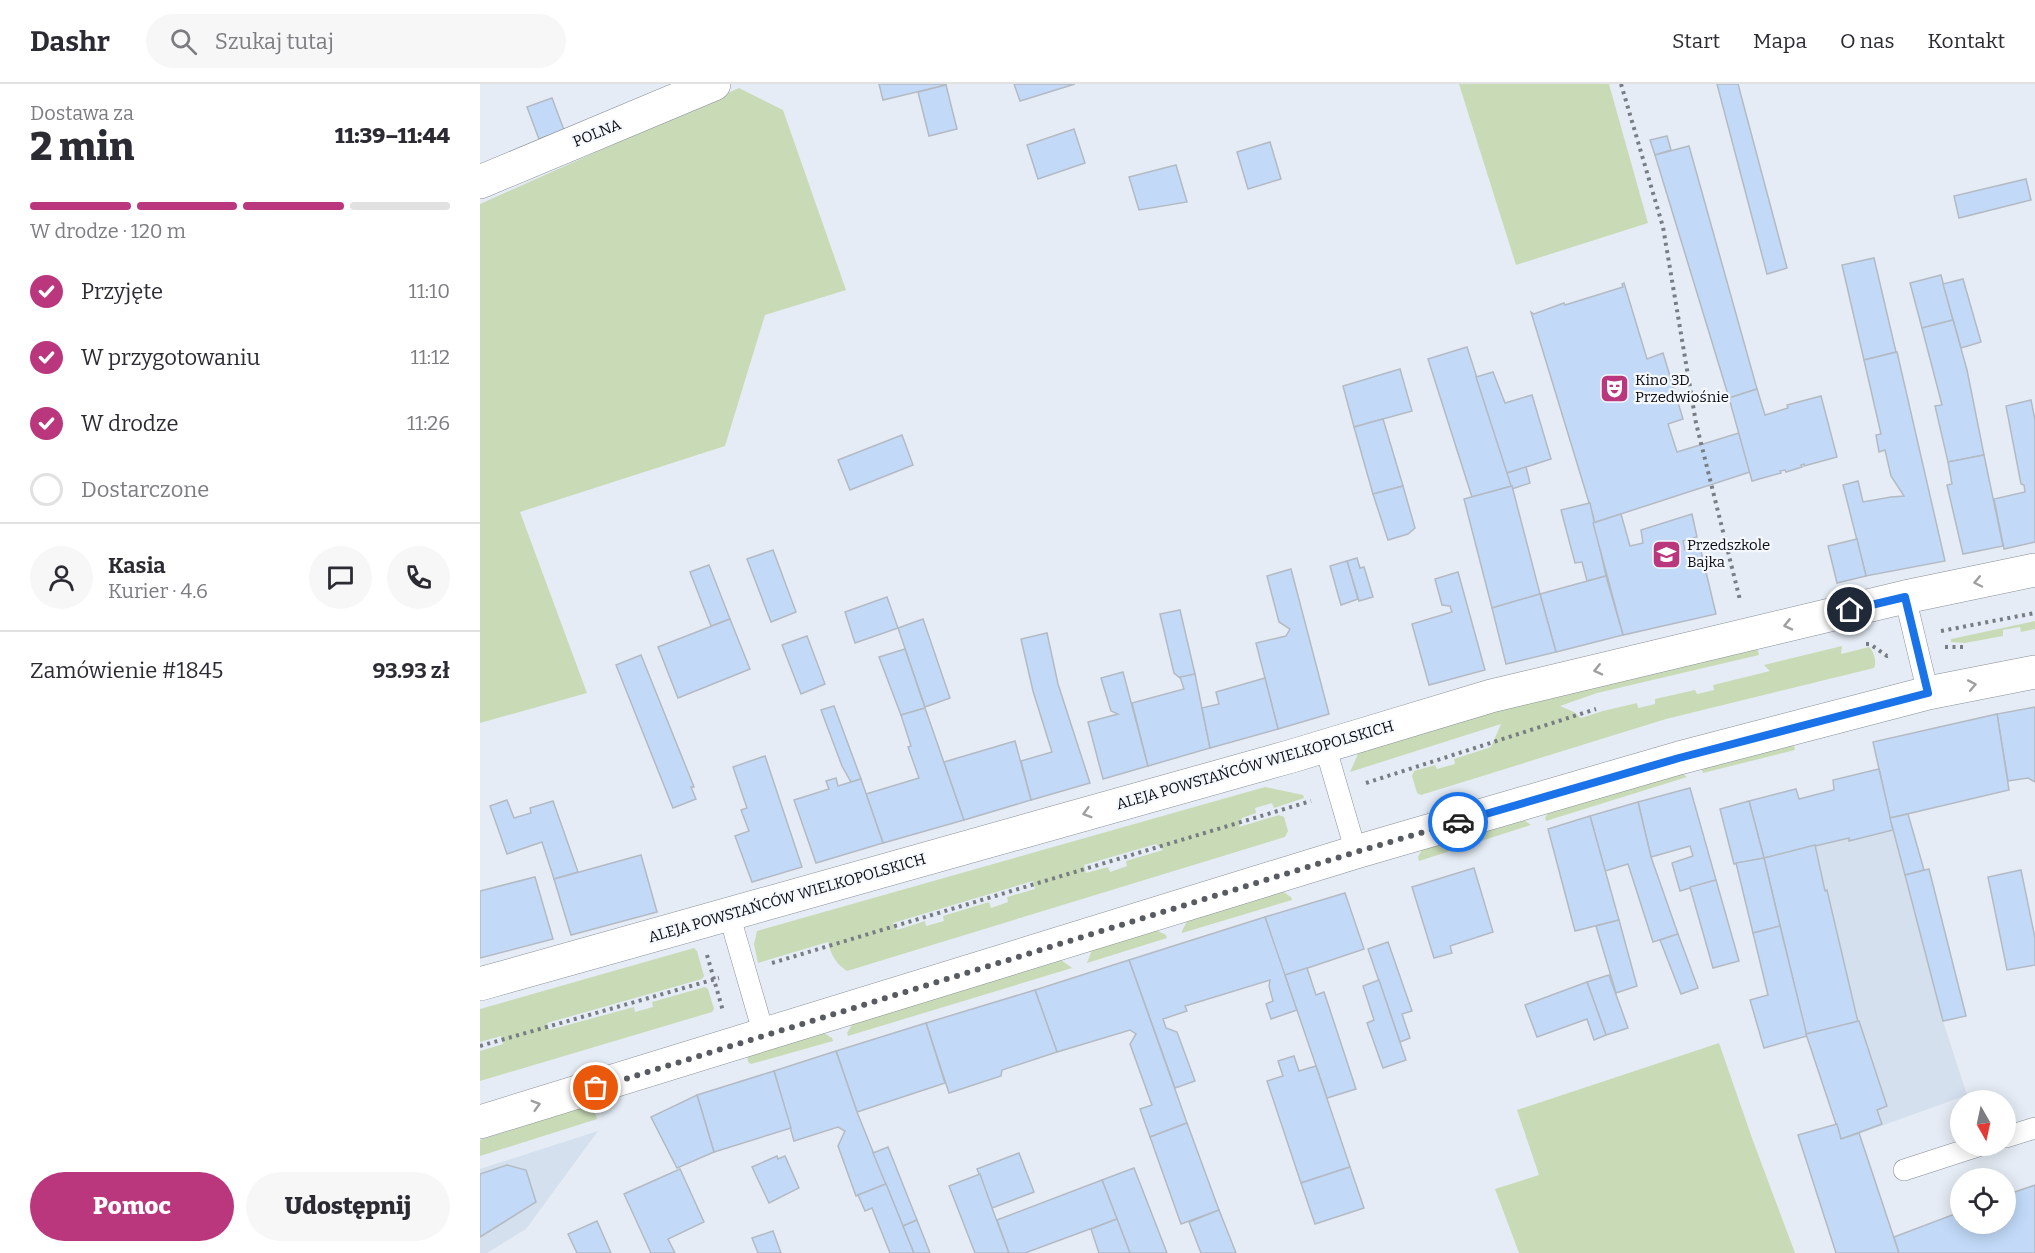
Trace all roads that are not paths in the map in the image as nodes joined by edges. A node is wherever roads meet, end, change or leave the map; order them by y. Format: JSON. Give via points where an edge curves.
{"nodes":[{"id":1,"x":714,"y":84,"type":"edge"},
{"id":2,"x":480,"y":182,"type":"edge"},
{"id":3,"x":2035,"y":570,"type":"edge"},
{"id":4,"x":1905,"y":597,"type":"junction"},
{"id":5,"x":2035,"y":672,"type":"edge"},
{"id":6,"x":1928,"y":693,"type":"junction"},
{"id":7,"x":1325,"y":746,"type":"junction"},
{"id":8,"x":1356,"y":852,"type":"junction"},
{"id":9,"x":729,"y":914,"type":"junction"},
{"id":10,"x":480,"y":984,"type":"edge"},
{"id":11,"x":764,"y":1035,"type":"junction"},
{"id":12,"x":480,"y":1122,"type":"edge"},
{"id":13,"x":2035,"y":1128,"type":"edge"},
{"id":14,"x":2016,"y":1134,"type":"edge"},
{"id":15,"x":1950,"y":1155,"type":"edge"},
{"id":16,"x":1904,"y":1170,"type":"dead end"}],
"edges":[{"from":1,"to":2,"type":"street","name":"POLNA"},
{"from":3,"to":4,"type":"street","name":"ALEJA POWSTAŃCÓW WIELKOPOLSKICH","one_way":true},
{"from":4,"to":6,"type":"lane"},
{"from":4,"to":7,"type":"street","name":"ALEJA POWSTAŃCÓW WIELKOPOLSKICH","one_way":true,"via":[[1491,696]]},
{"from":6,"to":5,"type":"street","one_way":true},
{"from":6,"to":8,"type":"street","via":[[1679,758]]},
{"from":7,"to":8,"type":"lane"},
{"from":7,"to":9,"type":"street","name":"ALEJA POWSTAŃCÓW WIELKOPOLSKICH","one_way":true},
{"from":8,"to":11,"type":"street"},
{"from":9,"to":10,"type":"street","name":"ALEJA POWSTAŃCÓW WIELKOPOLSKICH"},
{"from":9,"to":11,"type":"lane"},
{"from":12,"to":11,"type":"street","one_way":true},
{"from":13,"to":14,"type":"lane"},
{"from":15,"to":16,"type":"lane"}]}
